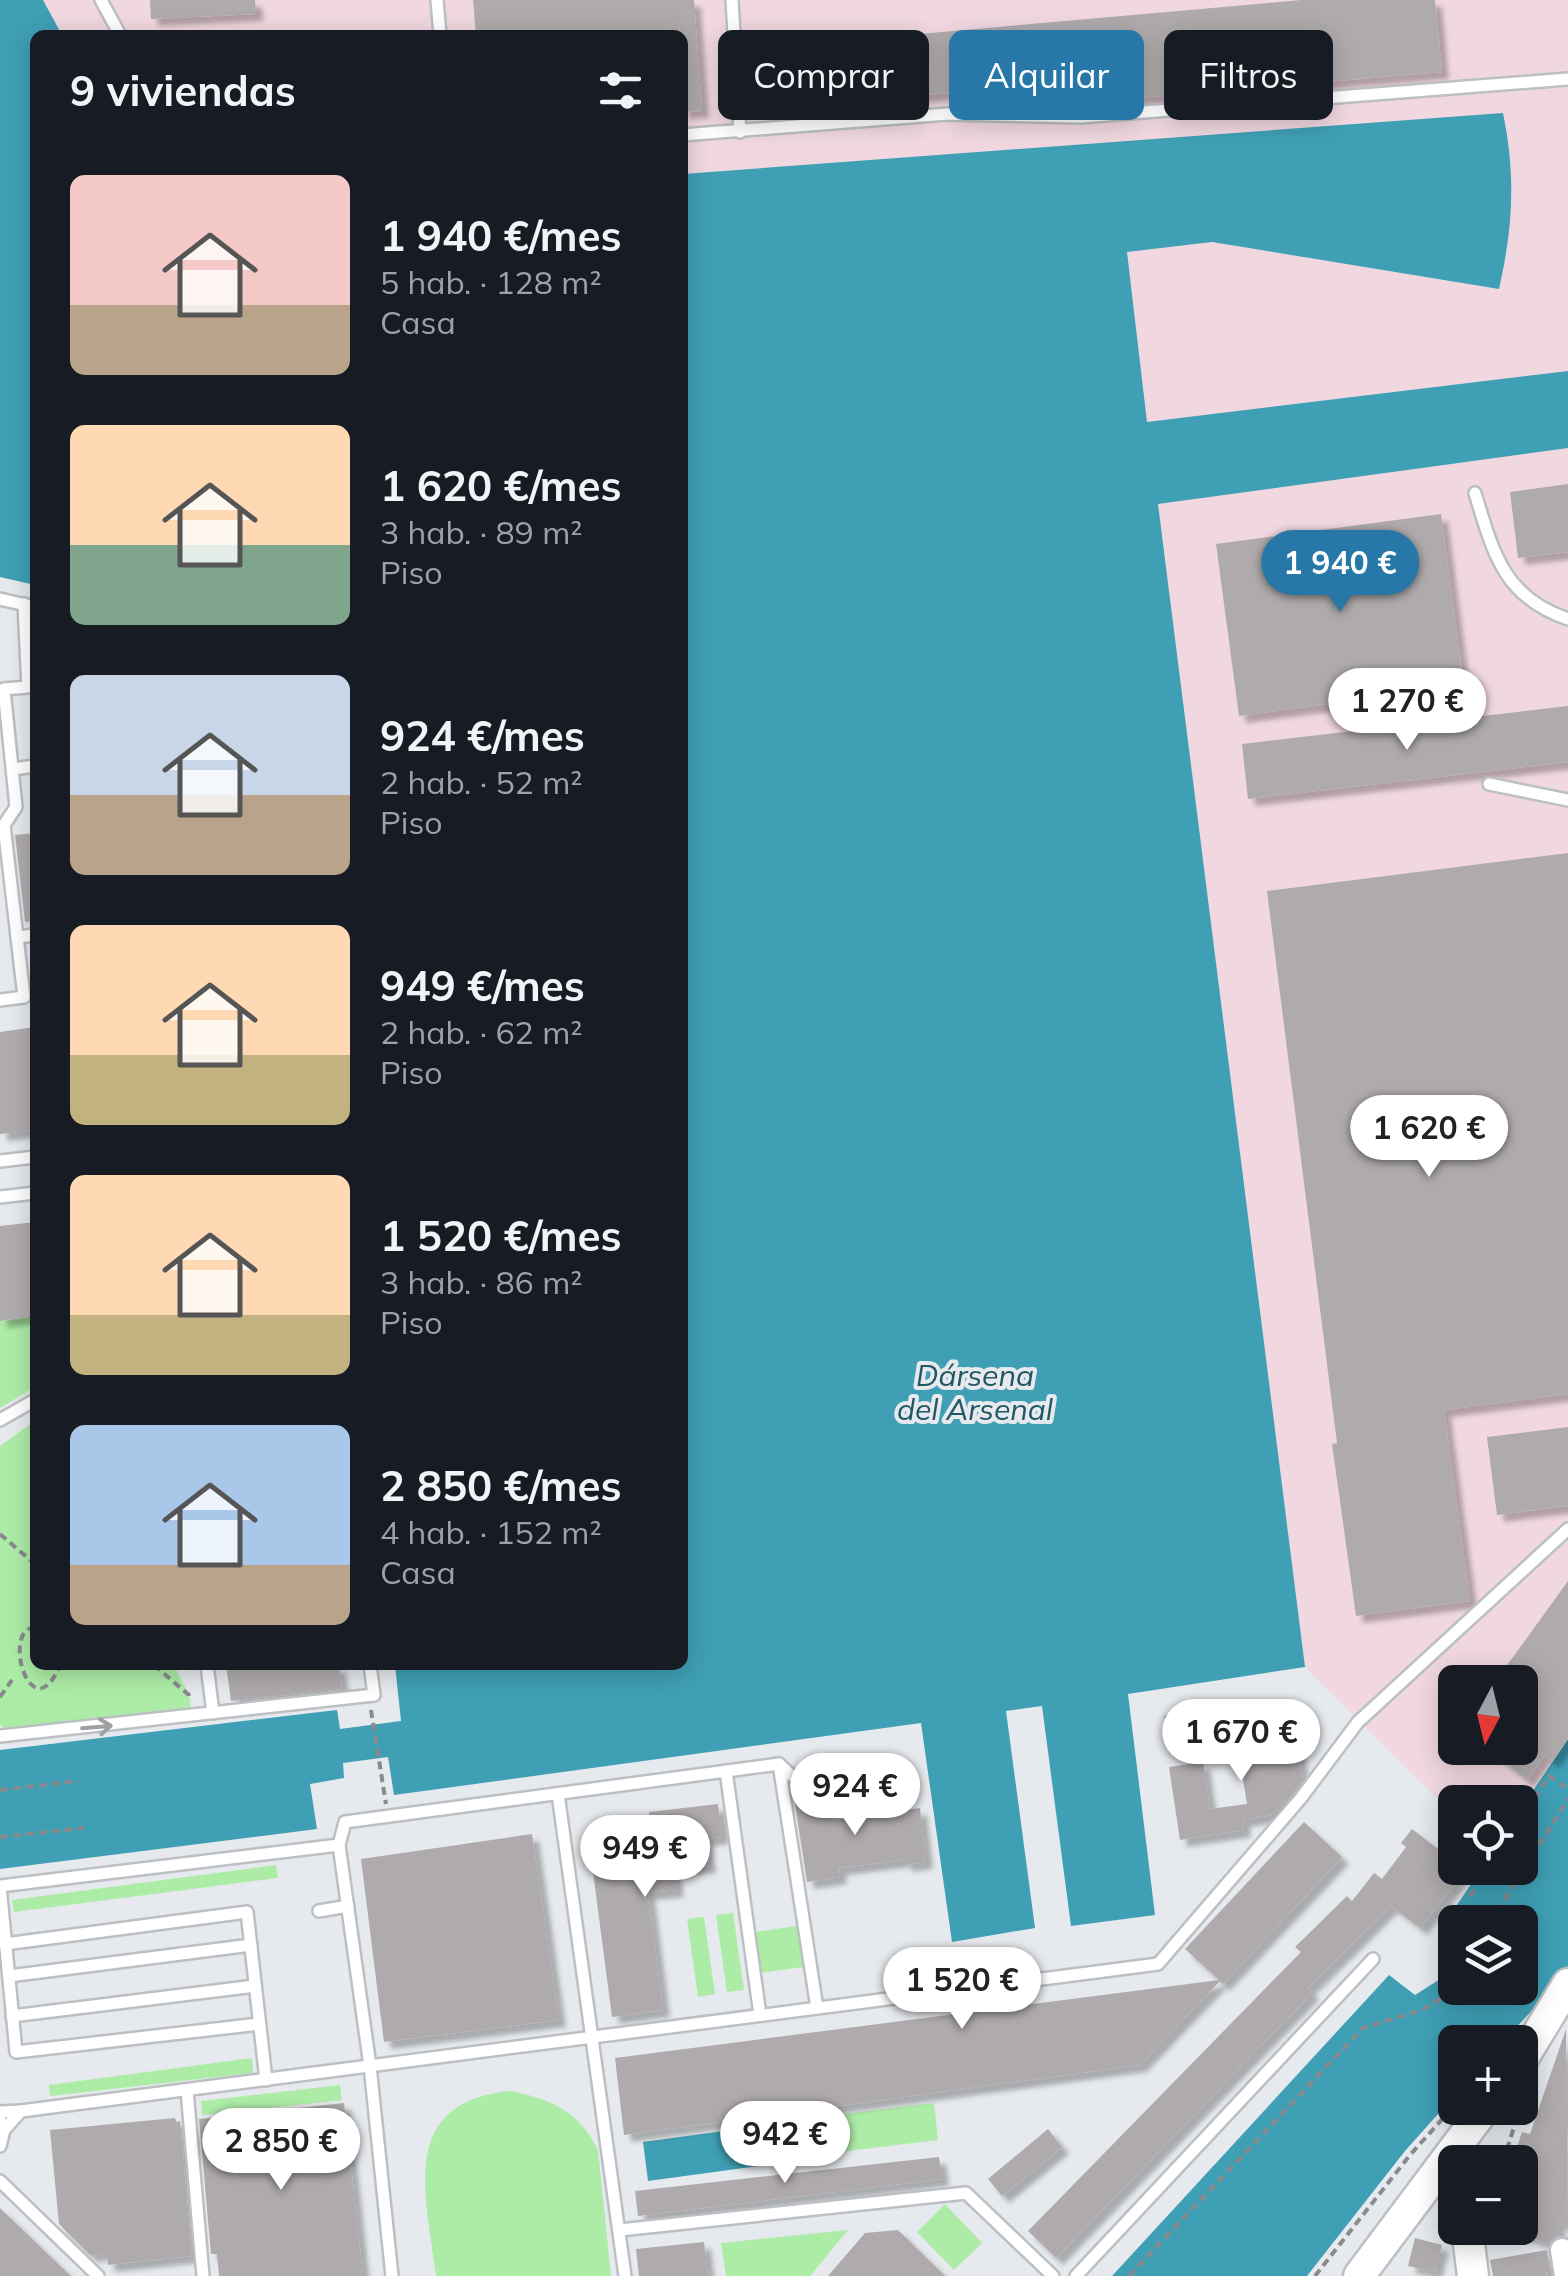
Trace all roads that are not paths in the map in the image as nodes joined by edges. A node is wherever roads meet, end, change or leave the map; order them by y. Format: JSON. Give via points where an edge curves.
{"nodes":[{"id":1,"x":101,"y":0,"type":"edge"},
{"id":2,"x":437,"y":0,"type":"edge"},
{"id":3,"x":732,"y":0,"type":"edge"},
{"id":4,"x":117,"y":30,"type":"edge"},
{"id":5,"x":440,"y":30,"type":"edge"},
{"id":6,"x":1568,"y":79,"type":"edge"},
{"id":7,"x":740,"y":132,"type":"junction"},
{"id":8,"x":688,"y":135,"type":"edge"},
{"id":9,"x":1475,"y":493,"type":"dead end"},
{"id":10,"x":0,"y":599,"type":"edge"},
{"id":11,"x":29,"y":606,"type":"edge"},
{"id":12,"x":1568,"y":618,"type":"edge"},
{"id":13,"x":30,"y":766,"type":"edge"},
{"id":14,"x":13,"y":768,"type":"junction"},
{"id":15,"x":1489,"y":784,"type":"dead end"},
{"id":16,"x":1568,"y":800,"type":"edge"},
{"id":17,"x":30,"y":936,"type":"edge"},
{"id":18,"x":17,"y":937,"type":"junction"},
{"id":19,"x":0,"y":1000,"type":"edge"},
{"id":20,"x":30,"y":1158,"type":"edge"},
{"id":21,"x":0,"y":1161,"type":"edge"},
{"id":22,"x":30,"y":1194,"type":"edge"},
{"id":23,"x":0,"y":1197,"type":"edge"},
{"id":24,"x":30,"y":1403,"type":"edge"},
{"id":25,"x":0,"y":1420,"type":"edge"},
{"id":26,"x":1568,"y":1529,"type":"edge"},
{"id":27,"x":208,"y":1670,"type":"edge"},
{"id":28,"x":371,"y":1670,"type":"edge"},
{"id":29,"x":214,"y":1714,"type":"junction"},
{"id":30,"x":0,"y":1724,"type":"edge"},
{"id":31,"x":7,"y":1735,"type":"edge"},
{"id":32,"x":778,"y":1764,"type":"junction"},
{"id":33,"x":882,"y":1764,"type":"dead end"},
{"id":34,"x":726,"y":1771,"type":"junction"},
{"id":35,"x":558,"y":1794,"type":"junction"},
{"id":36,"x":339,"y":1845,"type":"junction"},
{"id":37,"x":348,"y":1906,"type":"junction"},
{"id":38,"x":320,"y":1910,"type":"dead end"},
{"id":39,"x":6,"y":1944,"type":"junction"},
{"id":40,"x":251,"y":1946,"type":"junction"},
{"id":41,"x":1373,"y":1958,"type":"dead end"},
{"id":42,"x":8,"y":1976,"type":"junction"},
{"id":43,"x":256,"y":1986,"type":"junction"},
{"id":44,"x":1563,"y":2005,"type":"edge"},
{"id":45,"x":817,"y":2008,"type":"junction"},
{"id":46,"x":12,"y":2016,"type":"junction"},
{"id":47,"x":760,"y":2016,"type":"junction"},
{"id":48,"x":260,"y":2024,"type":"junction"},
{"id":49,"x":592,"y":2037,"type":"junction"},
{"id":50,"x":1538,"y":2049,"type":"edge"},
{"id":51,"x":370,"y":2066,"type":"junction"},
{"id":52,"x":266,"y":2080,"type":"junction"},
{"id":53,"x":187,"y":2090,"type":"junction"},
{"id":54,"x":21,"y":2111,"type":"junction"},
{"id":55,"x":0,"y":2112,"type":"edge"},
{"id":56,"x":2,"y":2125,"type":"edge"},
{"id":57,"x":0,"y":2146,"type":"edge"},
{"id":58,"x":1438,"y":2178,"type":"edge"},
{"id":59,"x":0,"y":2181,"type":"edge"},
{"id":60,"x":620,"y":2230,"type":"junction"},
{"id":61,"x":1469,"y":2245,"type":"edge"},
{"id":62,"x":1562,"y":2250,"type":"dead end"},
{"id":63,"x":98,"y":2276,"type":"edge"},
{"id":64,"x":203,"y":2276,"type":"edge"},
{"id":65,"x":392,"y":2276,"type":"edge"},
{"id":66,"x":624,"y":2276,"type":"edge"},
{"id":67,"x":1053,"y":2276,"type":"edge"},
{"id":68,"x":1076,"y":2276,"type":"edge"},
{"id":69,"x":1359,"y":2276,"type":"edge"},
{"id":70,"x":1473,"y":2276,"type":"edge"},
{"id":71,"x":1566,"y":2276,"type":"edge"}],
"edges":[{"from":1,"to":4,"type":"lane"},
{"from":2,"to":5,"type":"lane"},
{"from":3,"to":7,"type":"lane"},
{"from":6,"to":7,"type":"lane","via":[[1080,116],[947,114]]},
{"from":7,"to":8,"type":"lane"},
{"from":9,"to":12,"type":"lane","via":[[1511,584],[1542,610]]},
{"from":10,"to":11,"type":"lane"},
{"from":11,"to":14,"type":"lane","via":[[28,686],[4,689]]},
{"from":13,"to":14,"type":"lane"},
{"from":14,"to":18,"type":"lane","via":[[16,807],[4,824]]},
{"from":15,"to":16,"type":"lane"},
{"from":17,"to":18,"type":"lane"},
{"from":18,"to":19,"type":"lane","via":[[24,997]]},
{"from":20,"to":21,"type":"lane"},
{"from":22,"to":23,"type":"lane"},
{"from":24,"to":25,"type":"lane"},
{"from":26,"to":45,"type":"lane","via":[[1358,1722],[1158,1964]]},
{"from":27,"to":29,"type":"lane"},
{"from":28,"to":29,"type":"lane","via":[[374,1695]]},
{"from":31,"to":29,"type":"lane","one_way":true},
{"from":30,"to":31,"type":"lane"},
{"from":32,"to":33,"type":"lane","via":[[792,1776]]},
{"from":32,"to":34,"type":"lane"},
{"from":32,"to":45,"type":"lane"},
{"from":34,"to":35,"type":"lane"},
{"from":34,"to":47,"type":"lane"},
{"from":35,"to":36,"type":"lane","via":[[345,1822]]},
{"from":35,"to":49,"type":"lane"},
{"from":36,"to":37,"type":"lane"},
{"from":36,"to":39,"type":"lane","via":[[0,1886]]},
{"from":37,"to":38,"type":"lane"},
{"from":37,"to":51,"type":"lane"},
{"from":39,"to":40,"type":"lane","via":[[248,1912]]},
{"from":39,"to":42,"type":"lane"},
{"from":40,"to":42,"type":"lane"},
{"from":40,"to":43,"type":"lane"},
{"from":41,"to":68,"type":"lane"},
{"from":42,"to":46,"type":"lane"},
{"from":43,"to":46,"type":"lane"},
{"from":43,"to":48,"type":"lane"},
{"from":44,"to":50,"type":"street"},
{"from":45,"to":47,"type":"lane"},
{"from":46,"to":48,"type":"lane","via":[[16,2052]]},
{"from":47,"to":49,"type":"lane"},
{"from":48,"to":52,"type":"lane"},
{"from":49,"to":51,"type":"lane"},
{"from":49,"to":60,"type":"lane"},
{"from":51,"to":52,"type":"lane"},
{"from":51,"to":65,"type":"lane"},
{"from":52,"to":53,"type":"lane"},
{"from":53,"to":54,"type":"lane"},
{"from":53,"to":64,"type":"lane"},
{"from":54,"to":55,"type":"lane"},
{"from":54,"to":56,"type":"lane"},
{"from":56,"to":57,"type":"lane"},
{"from":58,"to":69,"type":"street"},
{"from":59,"to":63,"type":"lane"},
{"from":60,"to":66,"type":"lane"},
{"from":60,"to":67,"type":"lane","via":[[966,2193]]},
{"from":61,"to":70,"type":"street"},
{"from":62,"to":71,"type":"street"}]}
